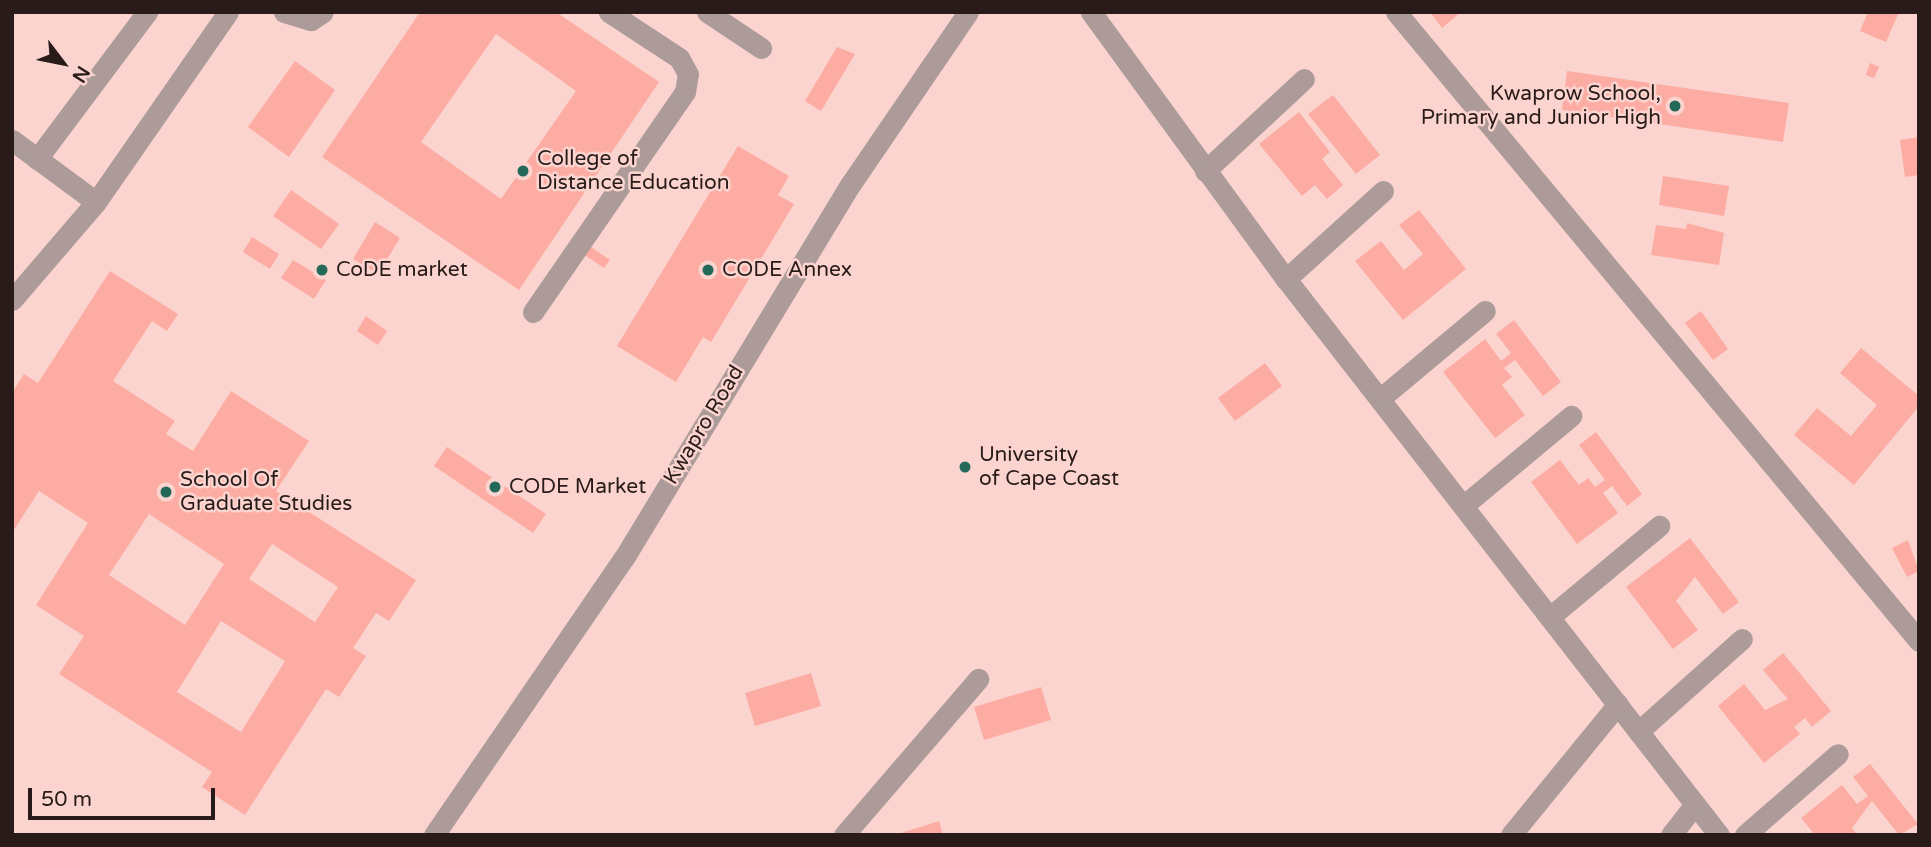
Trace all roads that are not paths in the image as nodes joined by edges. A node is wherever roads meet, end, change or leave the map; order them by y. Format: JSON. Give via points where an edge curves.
{"nodes":[{"id":1,"x":147,"y":12,"type":"edge"},
{"id":2,"x":228,"y":12,"type":"edge"},
{"id":3,"x":284,"y":12,"type":"edge"},
{"id":4,"x":323,"y":12,"type":"edge"},
{"id":5,"x":609,"y":12,"type":"edge"},
{"id":6,"x":707,"y":12,"type":"edge"},
{"id":7,"x":968,"y":12,"type":"edge"},
{"id":8,"x":1091,"y":12,"type":"edge"},
{"id":9,"x":1396,"y":12,"type":"edge"},
{"id":10,"x":761,"y":48,"type":"dead end"},
{"id":11,"x":1304,"y":79,"type":"dead end"},
{"id":12,"x":12,"y":140,"type":"edge"},
{"id":13,"x":37,"y":159,"type":"junction"},
{"id":14,"x":1205,"y":171,"type":"junction"},
{"id":15,"x":1383,"y":191,"type":"dead end"},
{"id":16,"x":96,"y":202,"type":"junction"},
{"id":17,"x":1286,"y":279,"type":"junction"},
{"id":18,"x":12,"y":300,"type":"edge"},
{"id":19,"x":1485,"y":311,"type":"dead end"},
{"id":20,"x":533,"y":312,"type":"dead end"},
{"id":21,"x":1382,"y":397,"type":"junction"},
{"id":22,"x":1571,"y":416,"type":"dead end"},
{"id":23,"x":1463,"y":506,"type":"junction"},
{"id":24,"x":1659,"y":527,"type":"dead end"},
{"id":25,"x":1551,"y":616,"type":"junction"},
{"id":26,"x":1742,"y":639,"type":"dead end"},
{"id":27,"x":1919,"y":641,"type":"edge"},
{"id":28,"x":978,"y":679,"type":"dead end"},
{"id":29,"x":1618,"y":704,"type":"junction"},
{"id":30,"x":1639,"y":730,"type":"junction"},
{"id":31,"x":1838,"y":754,"type":"dead end"},
{"id":32,"x":1695,"y":804,"type":"junction"},
{"id":33,"x":434,"y":835,"type":"edge"},
{"id":34,"x":844,"y":835,"type":"edge"},
{"id":35,"x":1511,"y":835,"type":"edge"},
{"id":36,"x":1671,"y":835,"type":"edge"},
{"id":37,"x":1719,"y":835,"type":"edge"},
{"id":38,"x":1745,"y":835,"type":"edge"}],
"edges":[{"from":1,"to":13,"type":"street"},
{"from":2,"to":16,"type":"street"},
{"from":3,"to":4,"type":"street","via":[[311,20]]},
{"from":5,"to":20,"type":"street","via":[[679,58],[688,74],[685,92]]},
{"from":6,"to":10,"type":"street"},
{"from":7,"to":33,"type":"street","name":"Kwapro Road","via":[[850,185],[624,558]]},
{"from":8,"to":14,"type":"street"},
{"from":9,"to":27,"type":"street"},
{"from":11,"to":14,"type":"street"},
{"from":12,"to":13,"type":"street"},
{"from":13,"to":16,"type":"street"},
{"from":14,"to":17,"type":"street"},
{"from":15,"to":17,"type":"street"},
{"from":16,"to":18,"type":"street"},
{"from":17,"to":21,"type":"street"},
{"from":19,"to":21,"type":"street"},
{"from":21,"to":23,"type":"street"},
{"from":22,"to":23,"type":"street"},
{"from":23,"to":25,"type":"street"},
{"from":24,"to":25,"type":"street"},
{"from":25,"to":29,"type":"street"},
{"from":26,"to":30,"type":"street"},
{"from":28,"to":34,"type":"street"},
{"from":29,"to":30,"type":"street"},
{"from":29,"to":35,"type":"street"},
{"from":30,"to":32,"type":"street"},
{"from":31,"to":38,"type":"street"},
{"from":32,"to":36,"type":"street"},
{"from":32,"to":37,"type":"street"}]}
